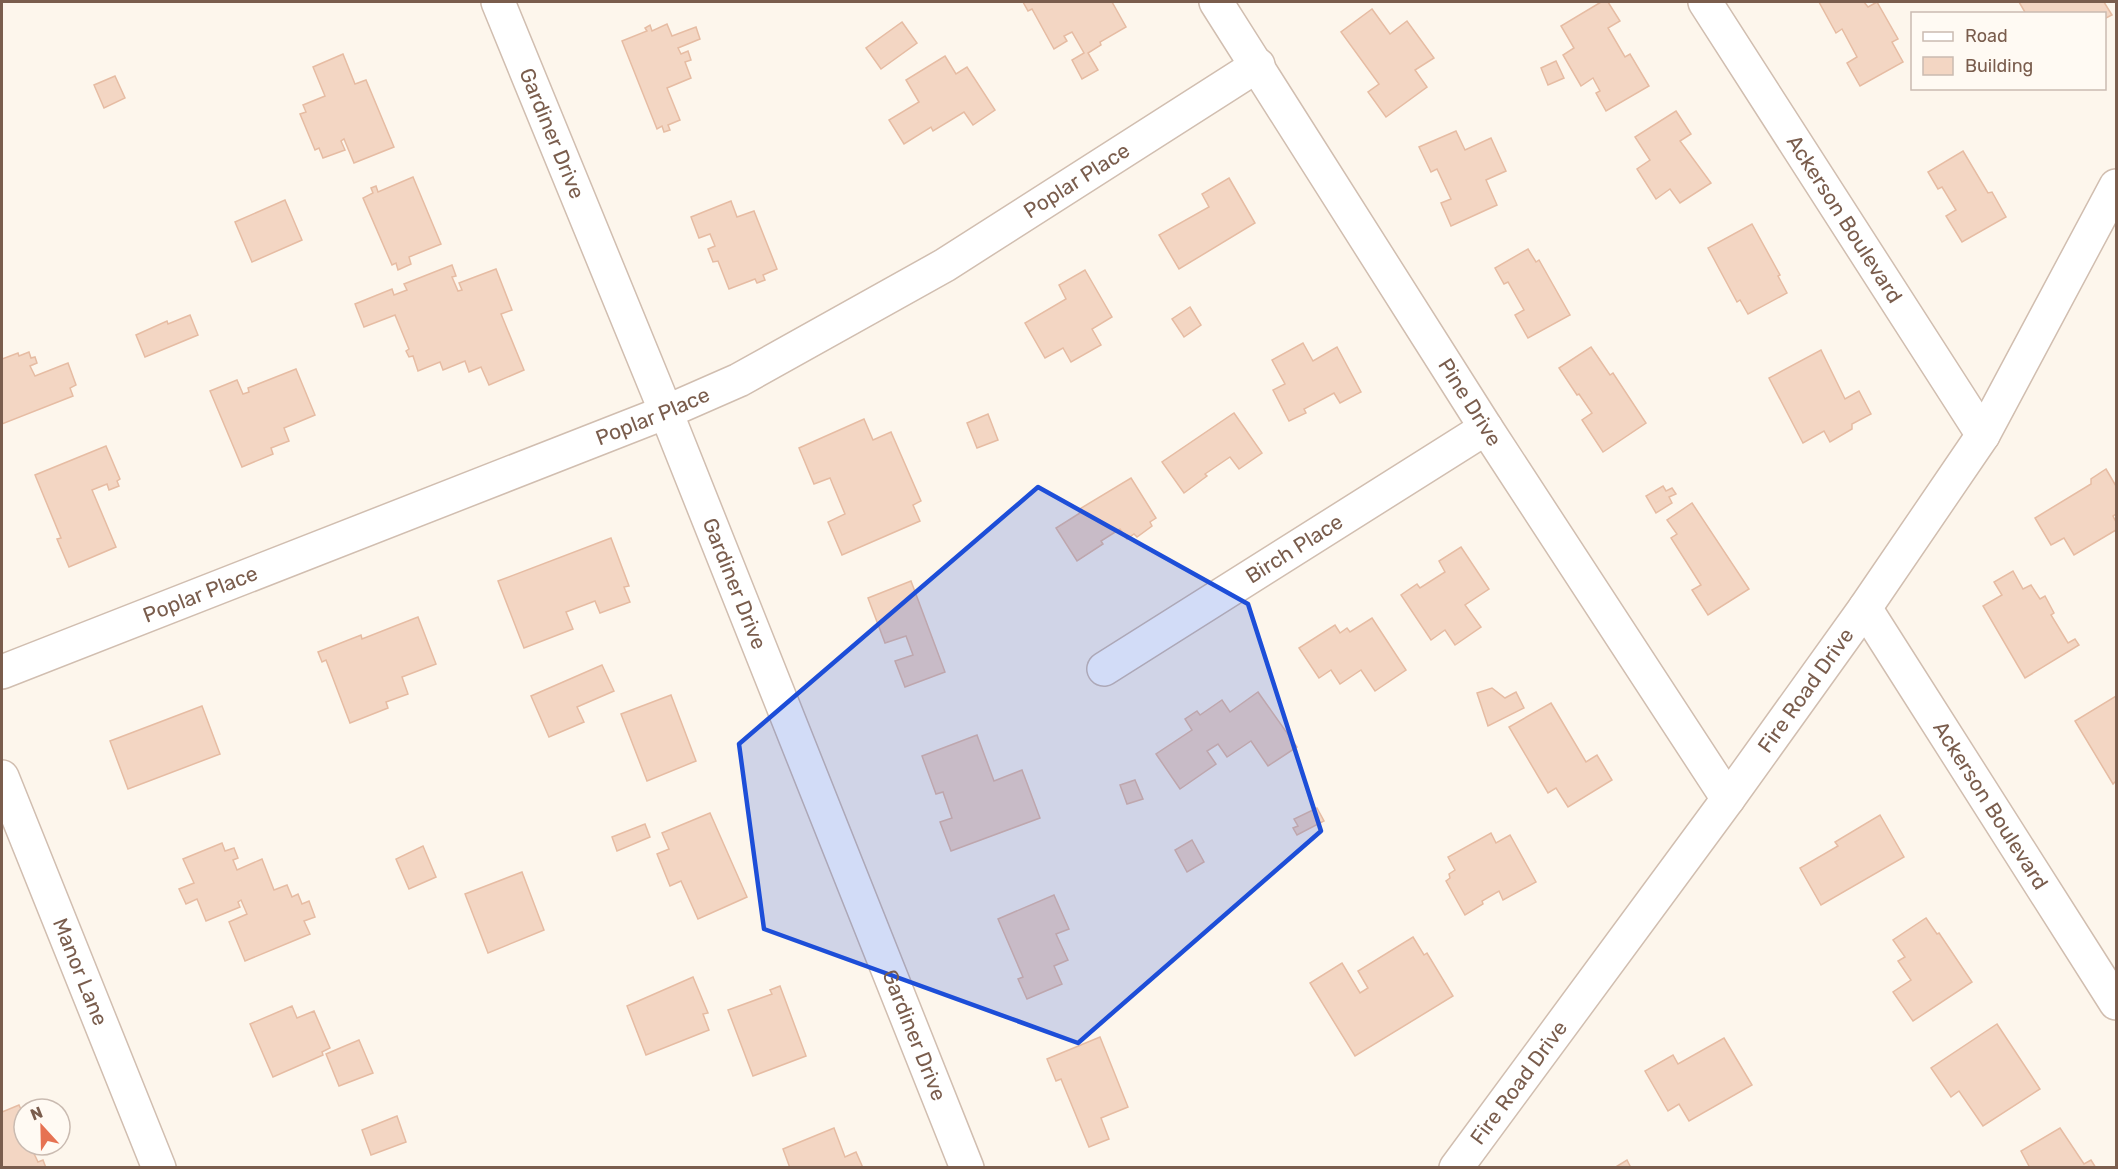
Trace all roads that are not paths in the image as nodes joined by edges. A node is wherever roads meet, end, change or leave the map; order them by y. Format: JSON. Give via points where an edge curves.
{"nodes":[{"id":1,"x":498,"y":2,"type":"edge"},
{"id":2,"x":1216,"y":2,"type":"edge"},
{"id":3,"x":1706,"y":2,"type":"edge"},
{"id":4,"x":1258,"y":65,"type":"junction"},
{"id":5,"x":2116,"y":186,"type":"edge"},
{"id":6,"x":666,"y":412,"type":"junction"},
{"id":7,"x":1486,"y":429,"type":"junction"},
{"id":8,"x":1983,"y":435,"type":"junction"},
{"id":9,"x":1864,"y":608,"type":"junction"},
{"id":10,"x":1104,"y":669,"type":"dead end"},
{"id":11,"x":2,"y":672,"type":"edge"},
{"id":12,"x":2,"y":777,"type":"edge"},
{"id":13,"x":1728,"y":799,"type":"junction"},
{"id":14,"x":2116,"y":1003,"type":"edge"},
{"id":15,"x":159,"y":1167,"type":"edge"},
{"id":16,"x":967,"y":1167,"type":"edge"},
{"id":17,"x":1456,"y":1167,"type":"edge"}],
"edges":[{"from":1,"to":6,"type":"street","name":"Gardiner Drive"},
{"from":2,"to":4,"type":"street","name":"Pine Drive"},
{"from":3,"to":8,"type":"street","name":"Ackerson Boulevard"},
{"from":4,"to":6,"type":"street","name":"Poplar Place","via":[[945,266],[739,380]]},
{"from":4,"to":7,"type":"street","name":"Pine Drive"},
{"from":5,"to":8,"type":"street","name":"Fire Road Drive"},
{"from":6,"to":11,"type":"street","name":"Poplar Place"},
{"from":6,"to":16,"type":"street","name":"Gardiner Drive"},
{"from":7,"to":10,"type":"street","name":"Birch Place"},
{"from":7,"to":13,"type":"street","name":"Pine Drive"},
{"from":8,"to":9,"type":"street","name":"Fire Road Drive"},
{"from":9,"to":13,"type":"street","name":"Fire Road Drive"},
{"from":9,"to":14,"type":"street","name":"Ackerson Boulevard"},
{"from":12,"to":15,"type":"street","name":"Manor Lane"},
{"from":13,"to":17,"type":"street","name":"Fire Road Drive"}]}
